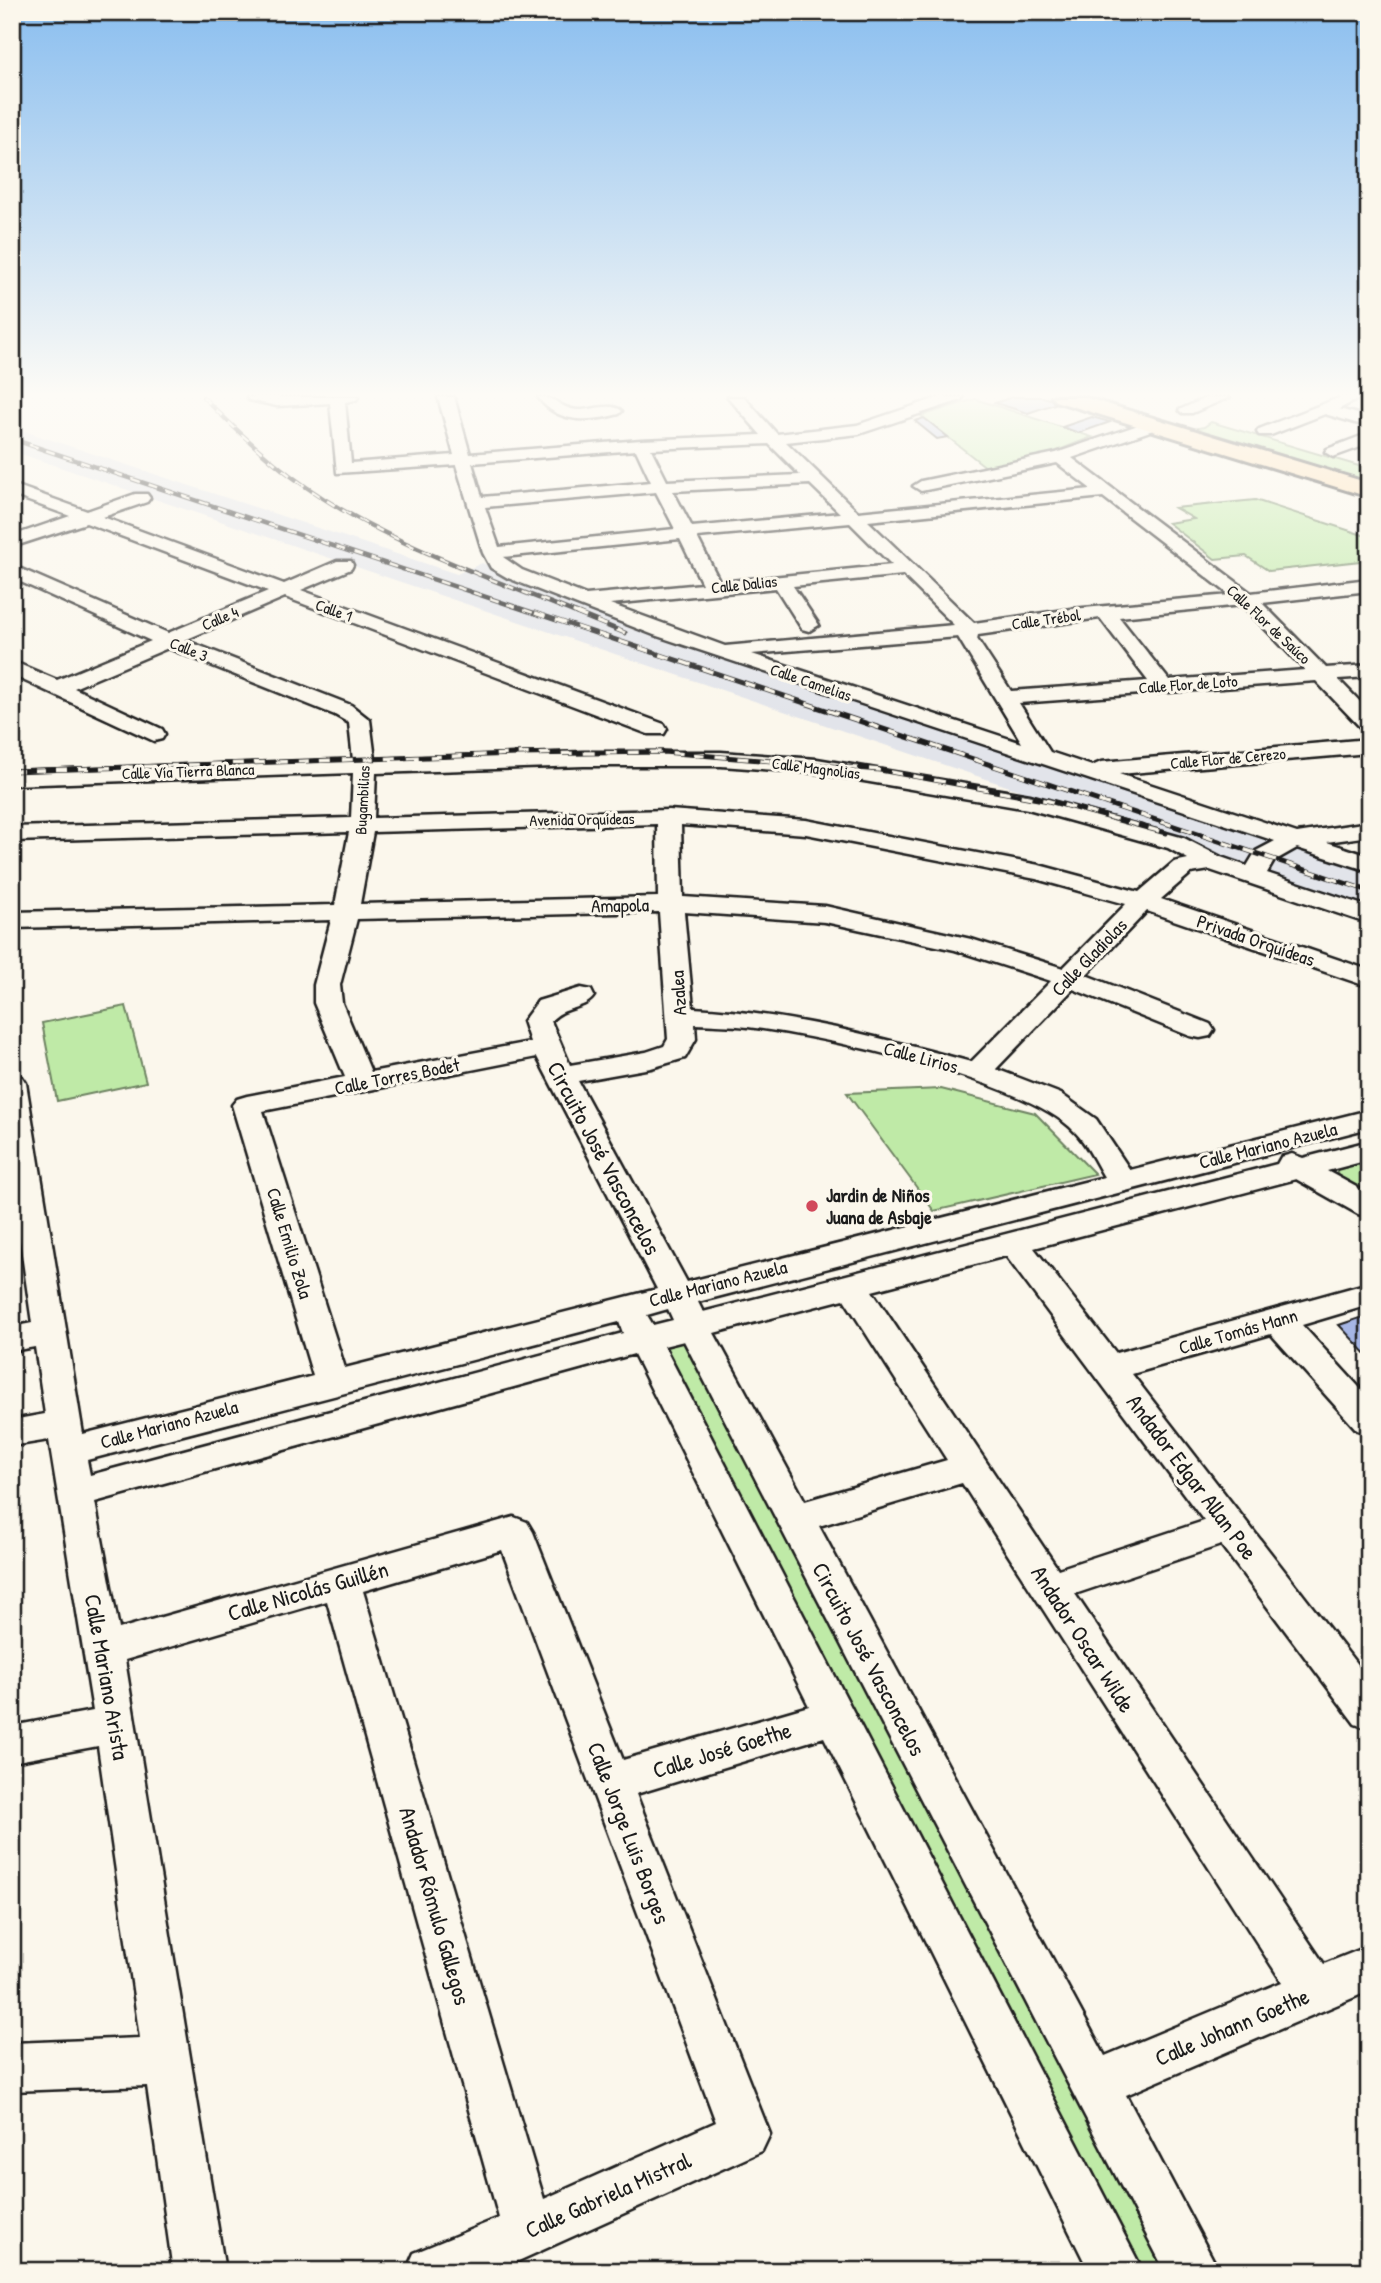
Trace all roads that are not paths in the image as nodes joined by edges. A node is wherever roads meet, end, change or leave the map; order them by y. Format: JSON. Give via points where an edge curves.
{"nodes":[{"id":1,"x":475,"y":503,"type":"edge"},
{"id":2,"x":50,"y":504,"type":"edge"},
{"id":3,"x":125,"y":504,"type":"edge"},
{"id":4,"x":671,"y":504,"type":"edge"},
{"id":5,"x":842,"y":504,"type":"edge"},
{"id":6,"x":991,"y":504,"type":"edge"},
{"id":7,"x":1121,"y":504,"type":"edge"},
{"id":8,"x":85,"y":517,"type":"junction"},
{"id":9,"x":857,"y":517,"type":"junction"},
{"id":10,"x":684,"y":531,"type":"junction"},
{"id":11,"x":12,"y":542,"type":"edge"},
{"id":12,"x":492,"y":553,"type":"junction"},
{"id":13,"x":344,"y":565,"type":"dead end"},
{"id":14,"x":906,"y":569,"type":"junction"},
{"id":15,"x":12,"y":571,"type":"edge"},
{"id":16,"x":780,"y":580,"type":"junction"},
{"id":17,"x":1369,"y":585,"type":"edge"},
{"id":18,"x":713,"y":587,"type":"junction"},
{"id":19,"x":283,"y":591,"type":"junction"},
{"id":20,"x":1247,"y":600,"type":"junction"},
{"id":21,"x":583,"y":602,"type":"junction"},
{"id":22,"x":1105,"y":612,"type":"junction"},
{"id":23,"x":809,"y":625,"type":"dead end"},
{"id":24,"x":971,"y":630,"type":"junction"},
{"id":25,"x":166,"y":640,"type":"junction"},
{"id":26,"x":723,"y":650,"type":"junction"},
{"id":27,"x":12,"y":667,"type":"edge"},
{"id":28,"x":1369,"y":671,"type":"edge"},
{"id":29,"x":1322,"y":674,"type":"junction"},
{"id":30,"x":1163,"y":686,"type":"junction"},
{"id":31,"x":57,"y":688,"type":"junction"},
{"id":32,"x":1007,"y":698,"type":"junction"},
{"id":33,"x":1369,"y":723,"type":"edge"},
{"id":34,"x":361,"y":729,"type":"joint"},
{"id":35,"x":656,"y":729,"type":"dead end"},
{"id":36,"x":154,"y":734,"type":"dead end"},
{"id":37,"x":1369,"y":746,"type":"edge"},
{"id":38,"x":1042,"y":757,"type":"junction"},
{"id":39,"x":364,"y":766,"type":"junction"},
{"id":40,"x":1087,"y":771,"type":"junction"},
{"id":41,"x":12,"y":778,"type":"edge"},
{"id":42,"x":669,"y":817,"type":"junction"},
{"id":43,"x":364,"y":824,"type":"junction"},
{"id":44,"x":1369,"y":829,"type":"edge"},
{"id":45,"x":12,"y":834,"type":"edge"},
{"id":46,"x":1296,"y":840,"type":"junction"},
{"id":47,"x":1212,"y":862,"type":"junction"},
{"id":48,"x":1369,"y":864,"type":"edge"},
{"id":49,"x":1253,"y":876,"type":"junction"},
{"id":50,"x":1143,"y":901,"type":"junction"},
{"id":51,"x":671,"y":904,"type":"junction"},
{"id":52,"x":345,"y":913,"type":"junction"},
{"id":53,"x":1369,"y":916,"type":"edge"},
{"id":54,"x":17,"y":920,"type":"edge"},
{"id":55,"x":12,"y":944,"type":"edge"},
{"id":56,"x":1069,"y":978,"type":"junction"},
{"id":57,"x":1369,"y":979,"type":"edge"},
{"id":58,"x":581,"y":996,"type":"dead end"},
{"id":59,"x":679,"y":1015,"type":"junction"},
{"id":60,"x":1200,"y":1030,"type":"dead end"},
{"id":61,"x":546,"y":1047,"type":"junction"},
{"id":62,"x":978,"y":1072,"type":"junction"},
{"id":63,"x":562,"y":1075,"type":"junction"},
{"id":64,"x":361,"y":1082,"type":"junction"},
{"id":65,"x":12,"y":1083,"type":"edge"},
{"id":66,"x":247,"y":1105,"type":"joint"},
{"id":67,"x":1369,"y":1119,"type":"edge"},
{"id":68,"x":1335,"y":1128,"type":"junction"},
{"id":69,"x":1267,"y":1145,"type":"junction"},
{"id":70,"x":1367,"y":1152,"type":"edge"},
{"id":71,"x":1299,"y":1169,"type":"junction"},
{"id":72,"x":1122,"y":1181,"type":"junction"},
{"id":73,"x":1369,"y":1207,"type":"edge"},
{"id":74,"x":1014,"y":1244,"type":"junction"},
{"id":75,"x":852,"y":1286,"type":"junction"},
{"id":76,"x":1369,"y":1294,"type":"edge"},
{"id":77,"x":684,"y":1310,"type":"junction"},
{"id":78,"x":1278,"y":1320,"type":"junction"},
{"id":79,"x":635,"y":1323,"type":"junction"},
{"id":80,"x":50,"y":1332,"type":"junction"},
{"id":81,"x":12,"y":1339,"type":"edge"},
{"id":82,"x":1108,"y":1368,"type":"junction"},
{"id":83,"x":332,"y":1381,"type":"junction"},
{"id":84,"x":1369,"y":1421,"type":"edge"},
{"id":85,"x":12,"y":1433,"type":"edge"},
{"id":86,"x":66,"y":1438,"type":"junction"},
{"id":87,"x":971,"y":1467,"type":"junction"},
{"id":88,"x":75,"y":1493,"type":"junction"},
{"id":89,"x":794,"y":1519,"type":"junction"},
{"id":90,"x":1230,"y":1527,"type":"junction"},
{"id":91,"x":514,"y":1532,"type":"joint"},
{"id":92,"x":341,"y":1581,"type":"junction"},
{"id":93,"x":1050,"y":1587,"type":"junction"},
{"id":94,"x":103,"y":1650,"type":"junction"},
{"id":95,"x":1369,"y":1711,"type":"edge"},
{"id":96,"x":835,"y":1716,"type":"junction"},
{"id":97,"x":117,"y":1725,"type":"junction"},
{"id":98,"x":12,"y":1744,"type":"edge"},
{"id":99,"x":610,"y":1783,"type":"junction"},
{"id":100,"x":1369,"y":1968,"type":"edge"},
{"id":101,"x":1315,"y":1992,"type":"junction"},
{"id":102,"x":167,"y":2062,"type":"junction"},
{"id":103,"x":12,"y":2067,"type":"edge"},
{"id":104,"x":1096,"y":2084,"type":"junction"},
{"id":105,"x":745,"y":2133,"type":"joint"},
{"id":106,"x":528,"y":2232,"type":"junction"},
{"id":107,"x":199,"y":2271,"type":"edge"},
{"id":108,"x":432,"y":2271,"type":"edge"},
{"id":109,"x":1117,"y":2271,"type":"edge"},
{"id":110,"x":1193,"y":2271,"type":"edge"}],
"edges":[{"from":1,"to":12,"type":"street"},
{"from":2,"to":8,"type":"street","name":"Calle 1"},
{"from":3,"to":8,"type":"street"},
{"from":4,"to":10,"type":"street"},
{"from":5,"to":9,"type":"street"},
{"from":6,"to":9,"type":"street"},
{"from":7,"to":20,"type":"street","name":"Calle Flor de Saúco"},
{"from":8,"to":11,"type":"street"},
{"from":8,"to":19,"type":"street","name":"Calle 1"},
{"from":9,"to":10,"type":"street"},
{"from":9,"to":14,"type":"street"},
{"from":10,"to":12,"type":"street"},
{"from":10,"to":18,"type":"street"},
{"from":12,"to":21,"type":"street","name":"Calle Camelias","via":[[498,564],[515,574]]},
{"from":13,"to":19,"type":"street","name":"Calle 4"},
{"from":14,"to":16,"type":"street","name":"Calle Dalias"},
{"from":14,"to":24,"type":"street"},
{"from":15,"to":25,"type":"street","name":"Calle 3"},
{"from":16,"to":18,"type":"street","name":"Calle Dalias"},
{"from":16,"to":23,"type":"street"},
{"from":17,"to":20,"type":"street","name":"Calle Trébol"},
{"from":18,"to":21,"type":"street","name":"Calle Dalias"},
{"from":19,"to":25,"type":"street","name":"Calle 4"},
{"from":19,"to":35,"type":"street","name":"Calle 1"},
{"from":20,"to":22,"type":"street","name":"Calle Trébol"},
{"from":20,"to":29,"type":"street","name":"Calle Flor de Saúco"},
{"from":21,"to":26,"type":"street","name":"Calle Camelias"},
{"from":22,"to":24,"type":"street","name":"Calle Trébol"},
{"from":22,"to":30,"type":"street"},
{"from":24,"to":26,"type":"street","name":"Calle Trébol"},
{"from":24,"to":32,"type":"street","via":[[967,639]]},
{"from":25,"to":31,"type":"street","name":"Calle 4"},
{"from":25,"to":34,"type":"street","name":"Calle 3","via":[[355,715]]},
{"from":26,"to":38,"type":"street","name":"Calle Camelias"},
{"from":27,"to":31,"type":"street"},
{"from":28,"to":29,"type":"street","name":"Calle Flor de Loto"},
{"from":29,"to":30,"type":"street","name":"Calle Flor de Loto"},
{"from":29,"to":33,"type":"street","name":"Calle Flor de Saúco"},
{"from":30,"to":32,"type":"street","name":"Calle Flor de Loto"},
{"from":31,"to":36,"type":"street"},
{"from":32,"to":38,"type":"street"},
{"from":34,"to":39,"type":"street","name":"Bugambilias"},
{"from":37,"to":40,"type":"street","name":"Calle Flor de Cerezo"},
{"from":38,"to":40,"type":"street","name":"Calle Camelias"},
{"from":39,"to":41,"type":"street","name":"Calle Vía Tierra Blanca"},
{"from":39,"to":43,"type":"street","name":"Bugambilias"},
{"from":39,"to":47,"type":"street","name":"Calle Magnolias","via":[[721,759],[817,766],[1030,802],[1176,843]]},
{"from":40,"to":46,"type":"street","name":"Calle Camelias"},
{"from":42,"to":43,"type":"street","name":"Avenida Orquídeas"},
{"from":42,"to":50,"type":"street","name":"Avenida Orquídeas","via":[[793,825],[875,838],[1039,872]]},
{"from":42,"to":51,"type":"street","name":"Azalea"},
{"from":43,"to":45,"type":"street","name":"Avenida Orquídeas"},
{"from":43,"to":52,"type":"street","name":"Bugambilias"},
{"from":44,"to":46,"type":"street"},
{"from":46,"to":48,"type":"street","name":"Calle Camelias"},
{"from":46,"to":49,"type":"street","via":[[1265,856]]},
{"from":47,"to":49,"type":"street","name":"Calle Magnolias"},
{"from":47,"to":50,"type":"street","name":"Calle Gladiolas","via":[[1184,867]]},
{"from":49,"to":53,"type":"street","name":"Calle Magnolias"},
{"from":50,"to":56,"type":"street","name":"Calle Gladiolas"},
{"from":50,"to":57,"type":"street","name":"Privada Orquídeas"},
{"from":51,"to":52,"type":"street","name":"Amapola"},
{"from":51,"to":56,"type":"street","name":"Amapola","via":[[825,914],[962,944]]},
{"from":51,"to":59,"type":"street","name":"Azalea"},
{"from":52,"to":54,"type":"street","name":"Amapola"},
{"from":52,"to":64,"type":"street","name":"Bugambilias","via":[[327,985],[328,1003]]},
{"from":54,"to":55,"type":"street"},
{"from":56,"to":60,"type":"street","name":"Amapola"},
{"from":56,"to":62,"type":"street","name":"Calle Gladiolas"},
{"from":58,"to":61,"type":"street","via":[[548,1007],[537,1021]]},
{"from":59,"to":62,"type":"street","name":"Calle Lirios","via":[[748,1019],[843,1035]]},
{"from":59,"to":63,"type":"street","name":"Azalea","via":[[682,1039],[675,1052]]},
{"from":61,"to":63,"type":"street","name":"Circuito José Vasconcelos"},
{"from":61,"to":64,"type":"street","name":"Calle Torres Bodet"},
{"from":62,"to":72,"type":"street","name":"Calle Lirios","via":[[1051,1100],[1086,1125]]},
{"from":63,"to":77,"type":"street","name":"Circuito José Vasconcelos"},
{"from":64,"to":66,"type":"street","name":"Calle Torres Bodet"},
{"from":65,"to":80,"type":"street","name":"Calle Mariano Arista"},
{"from":66,"to":83,"type":"street","name":"Calle Emilio Zola"},
{"from":67,"to":68,"type":"street","name":"Calle Mariano Azuela"},
{"from":68,"to":69,"type":"street","name":"Calle Mariano Azuela"},
{"from":68,"to":70,"type":"street"},
{"from":69,"to":71,"type":"street"},
{"from":69,"to":72,"type":"street","name":"Calle Mariano Azuela"},
{"from":70,"to":71,"type":"street","name":"Calle Mariano Azuela"},
{"from":71,"to":73,"type":"street"},
{"from":71,"to":74,"type":"street","name":"Calle Mariano Azuela"},
{"from":72,"to":77,"type":"street","name":"Calle Mariano Azuela"},
{"from":74,"to":75,"type":"street","name":"Calle Mariano Azuela"},
{"from":74,"to":82,"type":"street","name":"Andador Edgar Allan Poe"},
{"from":75,"to":77,"type":"street","name":"Calle Mariano Azuela"},
{"from":75,"to":87,"type":"street","name":"Andador Oscar Wilde"},
{"from":76,"to":78,"type":"street","name":"Calle Tomás Mann"},
{"from":77,"to":79,"type":"street","name":"Calle Mariano Azuela"},
{"from":77,"to":89,"type":"street","name":"Circuito José Vasconcelos"},
{"from":78,"to":82,"type":"street","name":"Calle Tomás Mann"},
{"from":78,"to":84,"type":"street"},
{"from":79,"to":83,"type":"street","name":"Calle Mariano Azuela"},
{"from":79,"to":88,"type":"street","name":"Calle Mariano Azuela"},
{"from":79,"to":96,"type":"street"},
{"from":80,"to":81,"type":"street"},
{"from":80,"to":86,"type":"street","name":"Calle Mariano Arista"},
{"from":82,"to":90,"type":"street","name":"Andador Edgar Allan Poe"},
{"from":83,"to":86,"type":"street","name":"Calle Mariano Azuela"},
{"from":85,"to":86,"type":"street","name":"Calle Mariano Azuela"},
{"from":86,"to":88,"type":"street","name":"Calle Mariano Arista"},
{"from":87,"to":89,"type":"street"},
{"from":87,"to":93,"type":"street","name":"Andador Oscar Wilde"},
{"from":88,"to":94,"type":"street","name":"Calle Mariano Arista"},
{"from":89,"to":104,"type":"street","name":"Circuito José Vasconcelos"},
{"from":90,"to":93,"type":"street"},
{"from":90,"to":95,"type":"street","name":"Andador Edgar Allan Poe"},
{"from":91,"to":92,"type":"street","name":"Calle Nicolás Guillén"},
{"from":91,"to":99,"type":"street","name":"Calle Jorge Luis Borges"},
{"from":92,"to":94,"type":"street","name":"Calle Nicolás Guillén"},
{"from":92,"to":106,"type":"street","name":"Andador Rómulo Gallegos"},
{"from":93,"to":101,"type":"street","name":"Andador Oscar Wilde"},
{"from":94,"to":97,"type":"street","name":"Calle Mariano Arista"},
{"from":96,"to":99,"type":"street","name":"Calle José Goethe"},
{"from":96,"to":109,"type":"street"},
{"from":97,"to":98,"type":"street"},
{"from":97,"to":102,"type":"street","name":"Calle Mariano Arista"},
{"from":99,"to":105,"type":"street","name":"Calle Jorge Luis Borges"},
{"from":100,"to":101,"type":"street","name":"Calle Johann Goethe"},
{"from":101,"to":104,"type":"street","name":"Calle Johann Goethe"},
{"from":102,"to":103,"type":"street"},
{"from":102,"to":107,"type":"street","name":"Calle Mariano Arista"},
{"from":104,"to":110,"type":"street","name":"Circuito José Vasconcelos"},
{"from":105,"to":106,"type":"street","name":"Calle Gabriela Mistral"},
{"from":106,"to":108,"type":"street","name":"Calle Gabriela Mistral"}]}
